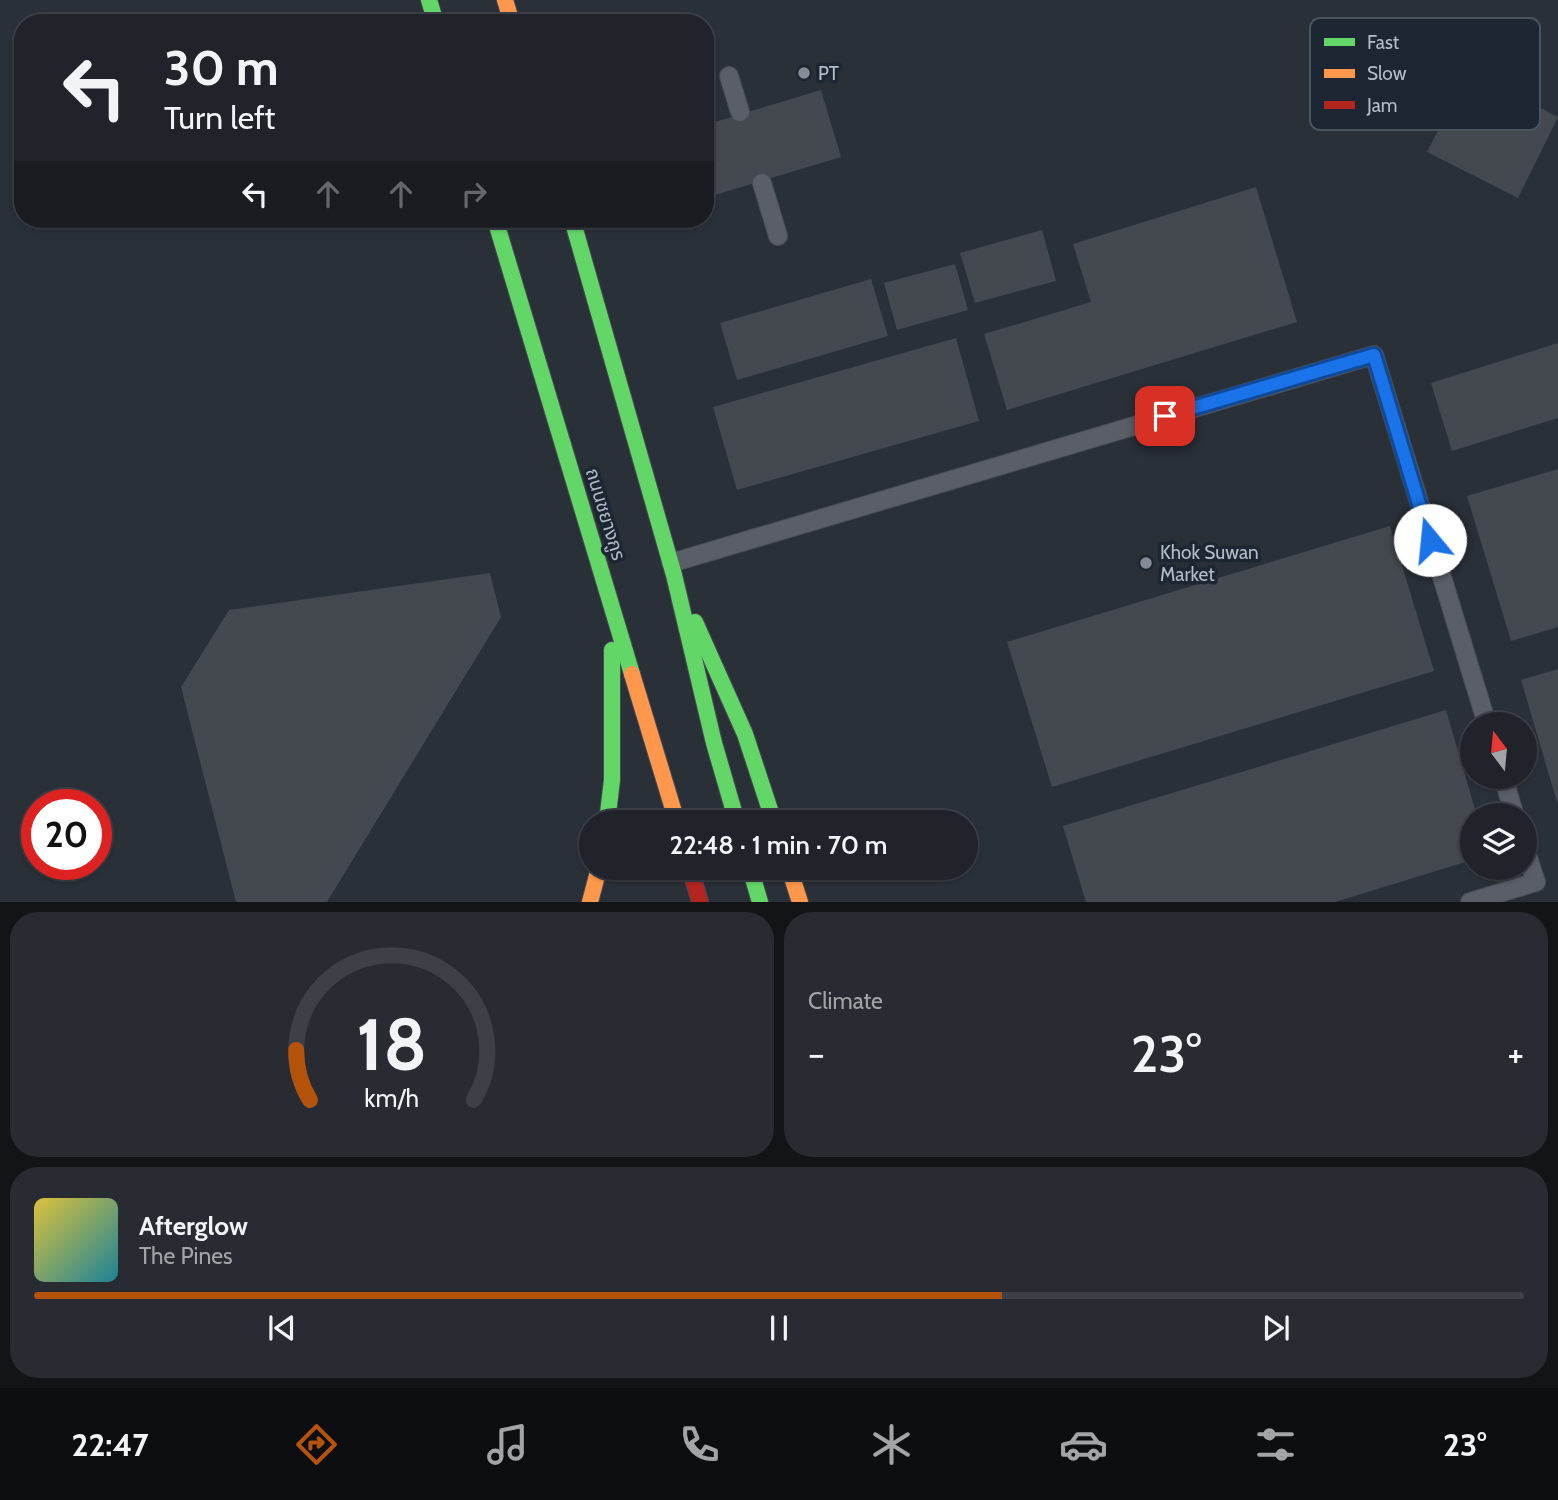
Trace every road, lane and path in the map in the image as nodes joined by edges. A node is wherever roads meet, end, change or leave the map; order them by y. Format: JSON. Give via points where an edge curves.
{"nodes":[{"id":1,"x":729,"y":76,"type":"dead end"},
{"id":2,"x":740,"y":112,"type":"dead end"},
{"id":3,"x":762,"y":183,"type":"dead end"},
{"id":4,"x":498,"y":228,"type":"edge"},
{"id":5,"x":575,"y":228,"type":"edge"},
{"id":6,"x":778,"y":236,"type":"dead end"},
{"id":7,"x":672,"y":569,"type":"junction"},
{"id":8,"x":612,"y":606,"type":"junction"},
{"id":9,"x":1483,"y":712,"type":"edge"},
{"id":10,"x":608,"y":810,"type":"edge"},
{"id":11,"x":673,"y":810,"type":"edge"},
{"id":12,"x":734,"y":810,"type":"edge"},
{"id":13,"x":770,"y":810,"type":"edge"},
{"id":14,"x":596,"y":880,"type":"edge"},
{"id":15,"x":694,"y":880,"type":"edge"},
{"id":16,"x":754,"y":880,"type":"edge"},
{"id":17,"x":793,"y":880,"type":"edge"},
{"id":18,"x":1535,"y":880,"type":"edge"},
{"id":19,"x":590,"y":901,"type":"edge"},
{"id":20,"x":700,"y":901,"type":"edge"},
{"id":21,"x":760,"y":901,"type":"edge"},
{"id":22,"x":800,"y":901,"type":"edge"},
{"id":23,"x":1470,"y":901,"type":"edge"}],
"edges":[{"from":1,"to":2,"type":"lane"},
{"from":3,"to":6,"type":"lane"},
{"from":4,"to":8,"type":"main road","name":"ถนนชยางกูร"},
{"from":5,"to":7,"type":"main road"},
{"from":7,"to":9,"type":"lane","via":[[1374,355]]},
{"from":7,"to":12,"type":"main road"},
{"from":7,"to":13,"type":"main road","via":[[745,734]]},
{"from":8,"to":10,"type":"main road"},
{"from":8,"to":11,"type":"main road","name":"ถนนชยางกูร"},
{"from":14,"to":19,"type":"main road"},
{"from":15,"to":20,"type":"main road"},
{"from":16,"to":21,"type":"main road"},
{"from":17,"to":22,"type":"main road"},
{"from":18,"to":23,"type":"lane"}]}
